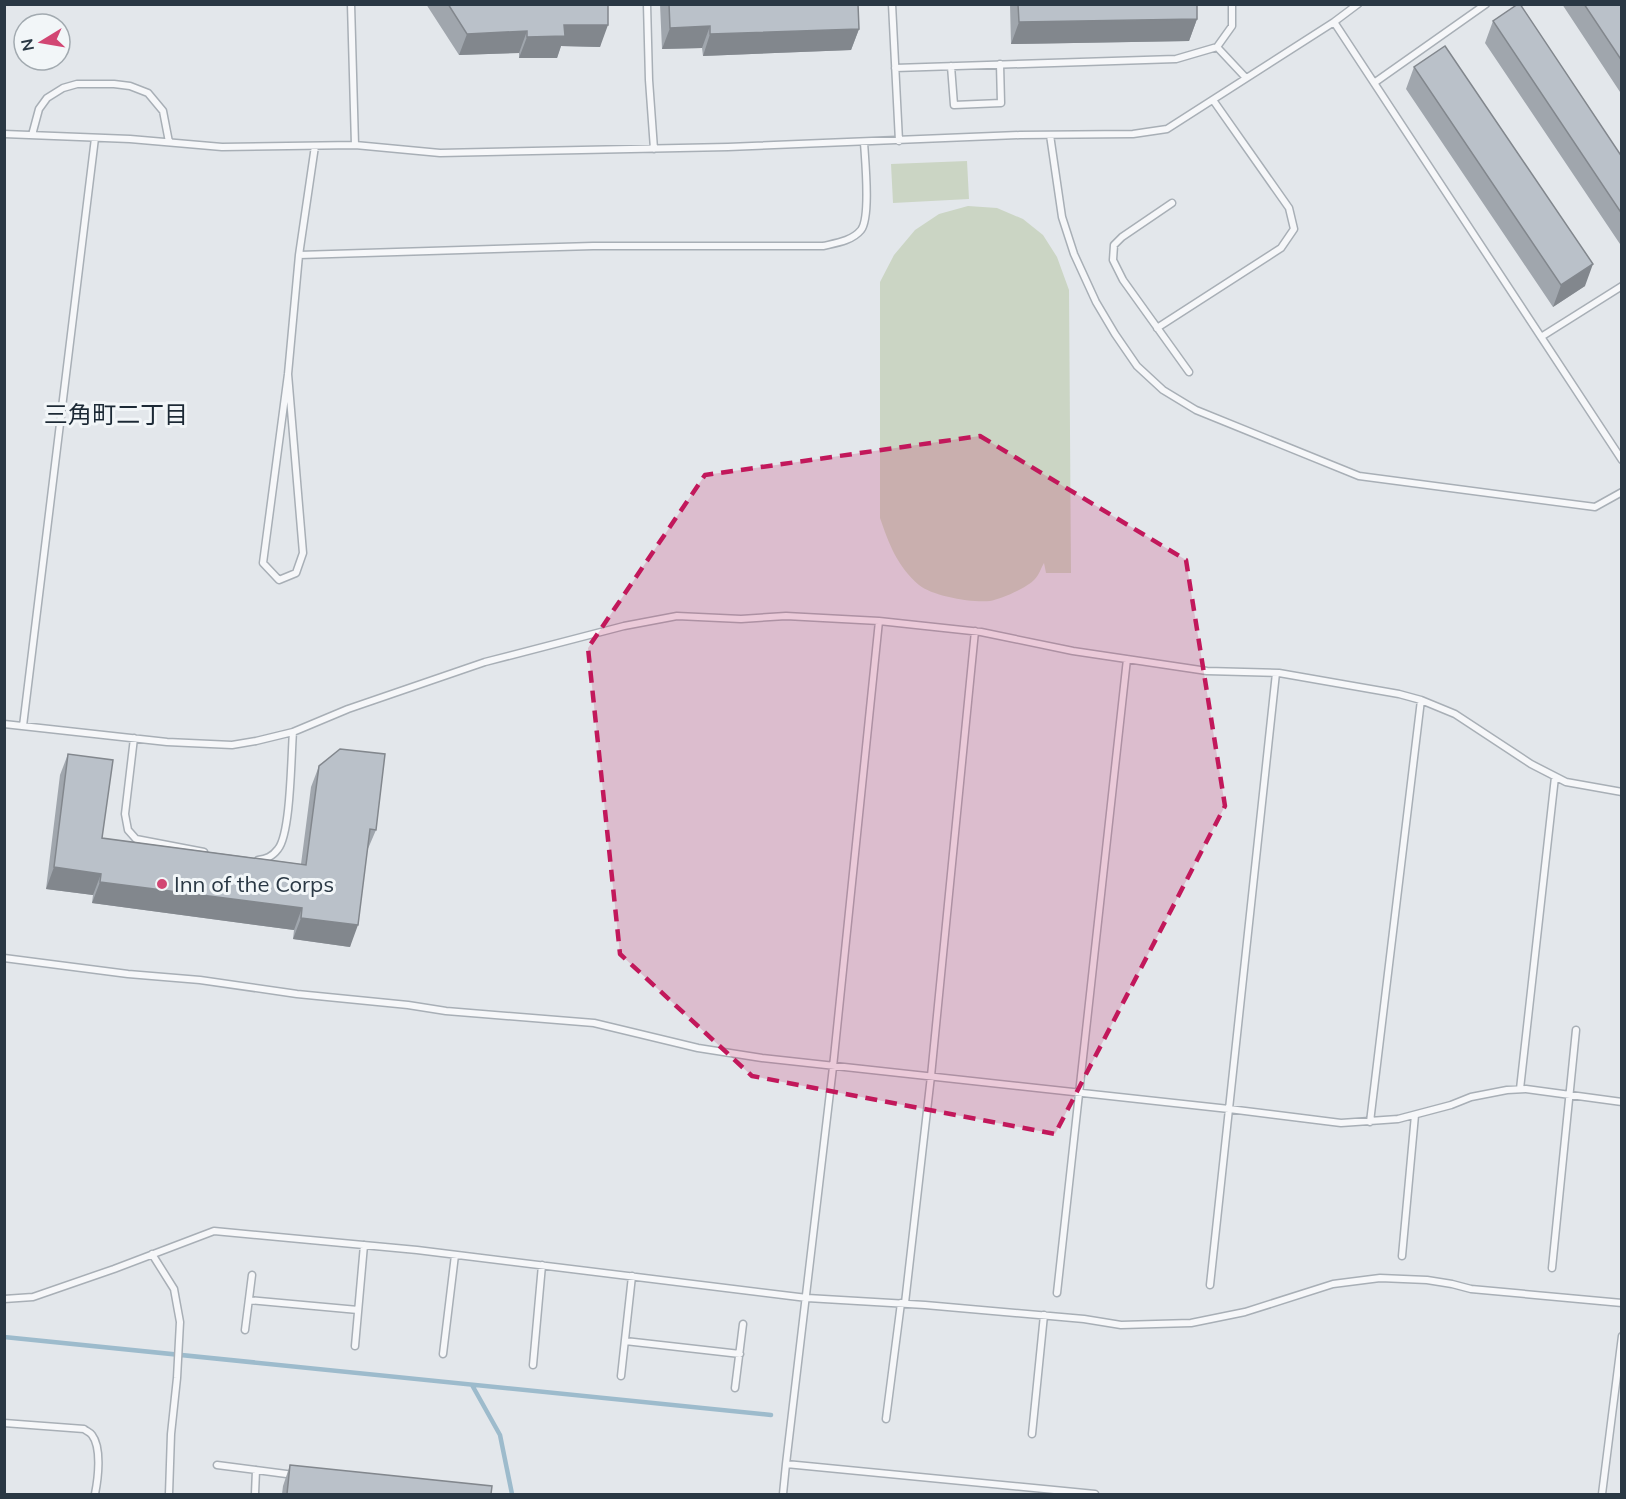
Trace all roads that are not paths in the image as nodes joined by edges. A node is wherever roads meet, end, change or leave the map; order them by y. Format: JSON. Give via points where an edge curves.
{"nodes":[{"id":1,"x":351,"y":4,"type":"edge"},
{"id":2,"x":647,"y":4,"type":"edge"},
{"id":3,"x":892,"y":4,"type":"edge"},
{"id":4,"x":1232,"y":4,"type":"edge"},
{"id":5,"x":1358,"y":4,"type":"edge"},
{"id":6,"x":1486,"y":4,"type":"edge"},
{"id":7,"x":1334,"y":22,"type":"junction"},
{"id":8,"x":1217,"y":47,"type":"junction"},
{"id":9,"x":1000,"y":64,"type":"junction"},
{"id":10,"x":951,"y":66,"type":"junction"},
{"id":11,"x":895,"y":68,"type":"junction"},
{"id":12,"x":1246,"y":78,"type":"junction"},
{"id":13,"x":1374,"y":83,"type":"junction"},
{"id":14,"x":1213,"y":100,"type":"junction"},
{"id":15,"x":4,"y":134,"type":"edge"},
{"id":16,"x":32,"y":135,"type":"junction"},
{"id":17,"x":1050,"y":135,"type":"junction"},
{"id":18,"x":95,"y":138,"type":"junction"},
{"id":19,"x":899,"y":141,"type":"junction"},
{"id":20,"x":169,"y":142,"type":"junction"},
{"id":21,"x":864,"y":142,"type":"junction"},
{"id":22,"x":355,"y":145,"type":"junction"},
{"id":23,"x":315,"y":146,"type":"junction"},
{"id":24,"x":654,"y":149,"type":"junction"},
{"id":25,"x":1172,"y":203,"type":"dead end"},
{"id":26,"x":299,"y":255,"type":"junction"},
{"id":27,"x":1622,"y":286,"type":"edge"},
{"id":28,"x":1157,"y":328,"type":"junction"},
{"id":29,"x":1540,"y":337,"type":"junction"},
{"id":30,"x":1189,"y":372,"type":"dead end"},
{"id":31,"x":288,"y":374,"type":"junction"},
{"id":32,"x":1622,"y":460,"type":"edge"},
{"id":33,"x":1622,"y":492,"type":"edge"},
{"id":34,"x":879,"y":621,"type":"junction"},
{"id":35,"x":975,"y":631,"type":"junction"},
{"id":36,"x":1127,"y":659,"type":"junction"},
{"id":37,"x":1276,"y":673,"type":"junction"},
{"id":38,"x":1421,"y":700,"type":"junction"},
{"id":39,"x":4,"y":723,"type":"edge"},
{"id":40,"x":23,"y":726,"type":"junction"},
{"id":41,"x":293,"y":732,"type":"junction"},
{"id":42,"x":134,"y":738,"type":"junction"},
{"id":43,"x":1555,"y":777,"type":"junction"},
{"id":44,"x":1622,"y":792,"type":"edge"},
{"id":45,"x":207,"y":852,"type":"edge"},
{"id":46,"x":252,"y":861,"type":"edge"},
{"id":47,"x":4,"y":958,"type":"edge"},
{"id":48,"x":1575,"y":1030,"type":"dead end"},
{"id":49,"x":833,"y":1067,"type":"junction"},
{"id":50,"x":931,"y":1076,"type":"junction"},
{"id":51,"x":1520,"y":1089,"type":"junction"},
{"id":52,"x":1078,"y":1094,"type":"junction"},
{"id":53,"x":1569,"y":1094,"type":"junction"},
{"id":54,"x":1622,"y":1102,"type":"edge"},
{"id":55,"x":1229,"y":1109,"type":"junction"},
{"id":56,"x":1415,"y":1115,"type":"junction"},
{"id":57,"x":1370,"y":1122,"type":"junction"},
{"id":58,"x":364,"y":1245,"type":"junction"},
{"id":59,"x":152,"y":1254,"type":"junction"},
{"id":60,"x":455,"y":1255,"type":"junction"},
{"id":61,"x":1402,"y":1257,"type":"dead end"},
{"id":62,"x":542,"y":1266,"type":"junction"},
{"id":63,"x":1552,"y":1268,"type":"dead end"},
{"id":64,"x":252,"y":1275,"type":"dead end"},
{"id":65,"x":632,"y":1276,"type":"junction"},
{"id":66,"x":1210,"y":1286,"type":"dead end"},
{"id":67,"x":1057,"y":1293,"type":"dead end"},
{"id":68,"x":807,"y":1298,"type":"junction"},
{"id":69,"x":4,"y":1299,"type":"edge"},
{"id":70,"x":249,"y":1300,"type":"junction"},
{"id":71,"x":903,"y":1303,"type":"junction"},
{"id":72,"x":1622,"y":1303,"type":"edge"},
{"id":73,"x":358,"y":1310,"type":"junction"},
{"id":74,"x":1044,"y":1315,"type":"junction"},
{"id":75,"x":743,"y":1324,"type":"dead end"},
{"id":76,"x":245,"y":1330,"type":"dead end"},
{"id":77,"x":1622,"y":1336,"type":"edge"},
{"id":78,"x":625,"y":1341,"type":"junction"},
{"id":79,"x":356,"y":1346,"type":"dead end"},
{"id":80,"x":443,"y":1354,"type":"dead end"},
{"id":81,"x":740,"y":1354,"type":"junction"},
{"id":82,"x":533,"y":1365,"type":"dead end"},
{"id":83,"x":621,"y":1376,"type":"dead end"},
{"id":84,"x":735,"y":1388,"type":"dead end"},
{"id":85,"x":886,"y":1419,"type":"dead end"},
{"id":86,"x":4,"y":1423,"type":"edge"},
{"id":87,"x":1032,"y":1434,"type":"dead end"},
{"id":88,"x":786,"y":1464,"type":"junction"},
{"id":89,"x":217,"y":1465,"type":"dead end"},
{"id":90,"x":256,"y":1470,"type":"junction"},
{"id":91,"x":303,"y":1476,"type":"edge"},
{"id":92,"x":1049,"y":1492,"type":"edge"},
{"id":93,"x":94,"y":1494,"type":"edge"},
{"id":94,"x":170,"y":1494,"type":"edge"},
{"id":95,"x":255,"y":1494,"type":"edge"},
{"id":96,"x":783,"y":1494,"type":"edge"},
{"id":97,"x":1095,"y":1494,"type":"edge"},
{"id":98,"x":1602,"y":1494,"type":"edge"}],
"edges":[{"from":1,"to":22,"type":"lane"},
{"from":2,"to":24,"type":"lane"},
{"from":3,"to":11,"type":"lane"},
{"from":4,"to":8,"type":"lane","via":[[1232,26]]},
{"from":5,"to":7,"type":"lane"},
{"from":6,"to":13,"type":"lane"},
{"from":7,"to":12,"type":"lane"},
{"from":7,"to":13,"type":"lane"},
{"from":8,"to":9,"type":"lane","via":[[1176,58]]},
{"from":8,"to":12,"type":"lane"},
{"from":9,"to":10,"type":"lane"},
{"from":9,"to":10,"type":"lane","via":[[1001,103],[954,105]]},
{"from":10,"to":11,"type":"lane"},
{"from":11,"to":19,"type":"lane"},
{"from":12,"to":14,"type":"lane"},
{"from":13,"to":29,"type":"lane"},
{"from":14,"to":17,"type":"lane","via":[[1167,129],[1133,134]]},
{"from":14,"to":28,"type":"lane","via":[[1288,208],[1294,229],[1281,248]]},
{"from":15,"to":16,"type":"lane"},
{"from":16,"to":18,"type":"lane"},
{"from":16,"to":20,"type":"lane","via":[[39,109],[47,98],[63,88],[114,84],[148,93],[163,111]]},
{"from":17,"to":19,"type":"lane"},
{"from":17,"to":33,"type":"lane","via":[[1062,217],[1074,254],[1115,334],[1137,366],[1163,390],[1196,410],[1359,476],[1596,507]]},
{"from":18,"to":20,"type":"lane"},
{"from":18,"to":40,"type":"lane"},
{"from":19,"to":21,"type":"lane"},
{"from":20,"to":23,"type":"lane","via":[[222,147]]},
{"from":21,"to":24,"type":"lane"},
{"from":21,"to":26,"type":"lane","via":[[866,214],[861,230],[848,240],[823,246],[593,246]]},
{"from":22,"to":23,"type":"lane"},
{"from":22,"to":24,"type":"lane","via":[[440,153]]},
{"from":23,"to":26,"type":"lane"},
{"from":25,"to":28,"type":"lane","via":[[1114,245],[1113,260],[1123,280]]},
{"from":26,"to":31,"type":"lane"},
{"from":27,"to":29,"type":"lane"},
{"from":28,"to":30,"type":"lane"},
{"from":29,"to":32,"type":"lane"},
{"from":31,"to":31,"type":"lane","via":[[303,553],[296,573],[279,580],[263,563]]},
{"from":34,"to":35,"type":"lane"},
{"from":34,"to":41,"type":"lane","via":[[677,616],[605,630],[485,662]]},
{"from":34,"to":49,"type":"lane"},
{"from":35,"to":36,"type":"lane"},
{"from":35,"to":50,"type":"lane"},
{"from":36,"to":37,"type":"lane","via":[[1207,671]]},
{"from":36,"to":52,"type":"lane"},
{"from":37,"to":38,"type":"lane"},
{"from":37,"to":55,"type":"lane"},
{"from":38,"to":43,"type":"lane","via":[[1455,714]]},
{"from":38,"to":57,"type":"lane"},
{"from":39,"to":40,"type":"lane"},
{"from":40,"to":42,"type":"lane"},
{"from":41,"to":42,"type":"lane","via":[[232,745]]},
{"from":41,"to":46,"type":"lane","via":[[286,827],[279,848],[268,859]]},
{"from":42,"to":45,"type":"lane","via":[[124,814],[128,830],[136,839]]},
{"from":43,"to":44,"type":"lane"},
{"from":43,"to":51,"type":"lane"},
{"from":47,"to":49,"type":"lane","via":[[446,1011],[594,1023],[698,1048]]},
{"from":48,"to":53,"type":"lane"},
{"from":49,"to":50,"type":"lane"},
{"from":49,"to":68,"type":"lane"},
{"from":50,"to":52,"type":"lane"},
{"from":50,"to":71,"type":"lane"},
{"from":51,"to":53,"type":"lane"},
{"from":51,"to":56,"type":"lane","via":[[1471,1097]]},
{"from":52,"to":55,"type":"lane"},
{"from":52,"to":67,"type":"lane"},
{"from":53,"to":54,"type":"lane"},
{"from":53,"to":63,"type":"lane"},
{"from":55,"to":57,"type":"lane","via":[[1341,1124]]},
{"from":55,"to":66,"type":"lane"},
{"from":56,"to":57,"type":"lane"},
{"from":56,"to":61,"type":"lane"},
{"from":58,"to":59,"type":"lane","via":[[214,1231]]},
{"from":58,"to":60,"type":"lane"},
{"from":58,"to":73,"type":"lane"},
{"from":59,"to":69,"type":"lane","via":[[33,1297]]},
{"from":59,"to":94,"type":"lane","via":[[174,1289],[180,1322]]},
{"from":60,"to":62,"type":"lane"},
{"from":60,"to":80,"type":"lane"},
{"from":62,"to":65,"type":"lane"},
{"from":62,"to":82,"type":"lane"},
{"from":64,"to":70,"type":"lane"},
{"from":65,"to":68,"type":"lane"},
{"from":65,"to":78,"type":"lane"},
{"from":68,"to":71,"type":"lane"},
{"from":68,"to":88,"type":"lane"},
{"from":70,"to":73,"type":"lane"},
{"from":70,"to":76,"type":"lane"},
{"from":71,"to":74,"type":"lane"},
{"from":71,"to":85,"type":"lane"},
{"from":72,"to":74,"type":"lane","via":[[1380,1278],[1333,1284],[1191,1323],[1121,1325]]},
{"from":73,"to":79,"type":"lane"},
{"from":74,"to":87,"type":"lane"},
{"from":75,"to":81,"type":"lane"},
{"from":77,"to":98,"type":"lane"},
{"from":78,"to":81,"type":"lane"},
{"from":78,"to":83,"type":"lane"},
{"from":81,"to":84,"type":"lane"},
{"from":86,"to":93,"type":"lane","via":[[84,1429],[92,1435],[99,1455]]},
{"from":88,"to":92,"type":"lane"},
{"from":88,"to":96,"type":"lane"},
{"from":89,"to":90,"type":"lane"},
{"from":90,"to":91,"type":"lane"},
{"from":90,"to":95,"type":"lane"},
{"from":92,"to":97,"type":"lane"}]}
